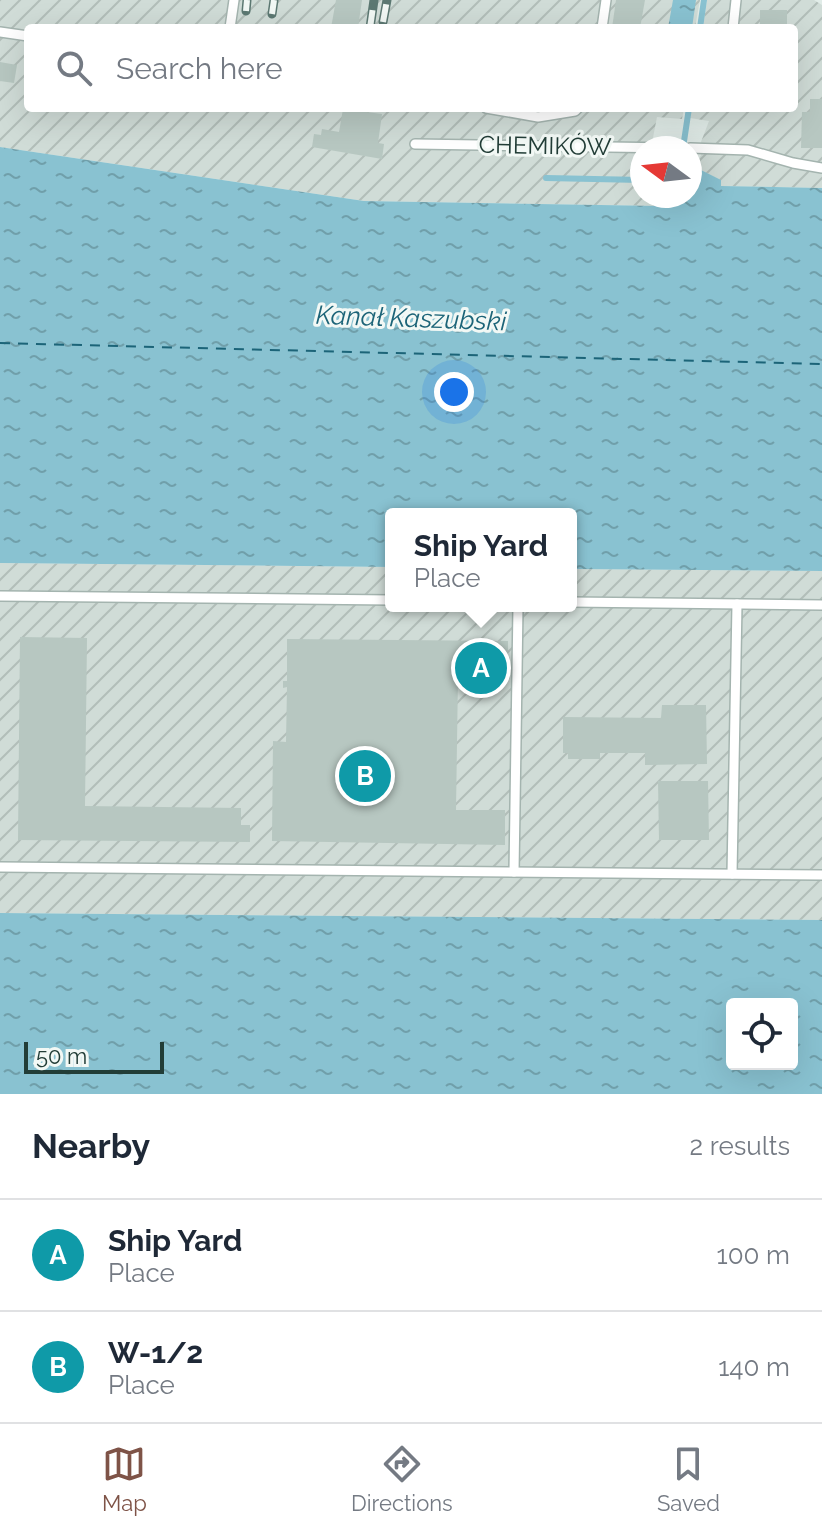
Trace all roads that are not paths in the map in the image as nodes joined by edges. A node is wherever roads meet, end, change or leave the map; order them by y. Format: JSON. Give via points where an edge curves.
{"nodes":[{"id":1,"x":234,"y":0,"type":"edge"},
{"id":2,"x":606,"y":0,"type":"edge"},
{"id":3,"x":736,"y":0,"type":"edge"},
{"id":4,"x":231,"y":24,"type":"edge"},
{"id":5,"x":603,"y":24,"type":"edge"},
{"id":6,"x":733,"y":24,"type":"edge"},
{"id":7,"x":0,"y":32,"type":"edge"},
{"id":8,"x":24,"y":35,"type":"edge"},
{"id":9,"x":509,"y":112,"type":"edge"},
{"id":10,"x":569,"y":112,"type":"edge"},
{"id":11,"x":415,"y":144,"type":"dead end"},
{"id":12,"x":630,"y":148,"type":"edge"},
{"id":13,"x":702,"y":149,"type":"edge"},
{"id":14,"x":822,"y":168,"type":"edge"},
{"id":15,"x":0,"y":596,"type":"edge"},
{"id":16,"x":385,"y":600,"type":"edge"},
{"id":17,"x":577,"y":602,"type":"edge"},
{"id":18,"x":737,"y":604,"type":"junction"},
{"id":19,"x":822,"y":605,"type":"edge"},
{"id":20,"x":518,"y":612,"type":"edge"},
{"id":21,"x":0,"y":867,"type":"edge"},
{"id":22,"x":514,"y":872,"type":"junction"},
{"id":23,"x":732,"y":874,"type":"junction"},
{"id":24,"x":822,"y":875,"type":"edge"}],
"edges":[{"from":1,"to":4,"type":"lane"},
{"from":2,"to":5,"type":"lane"},
{"from":3,"to":6,"type":"lane"},
{"from":7,"to":8,"type":"lane"},
{"from":9,"to":10,"type":"lane","via":[[538,117]]},
{"from":11,"to":12,"type":"lane","name":"CHEMIKÓW"},
{"from":13,"to":14,"type":"lane","via":[[748,150]]},
{"from":15,"to":16,"type":"lane"},
{"from":17,"to":18,"type":"lane"},
{"from":18,"to":19,"type":"lane"},
{"from":18,"to":23,"type":"lane"},
{"from":20,"to":22,"type":"lane"},
{"from":21,"to":22,"type":"lane"},
{"from":22,"to":23,"type":"lane"},
{"from":23,"to":24,"type":"lane"}]}
